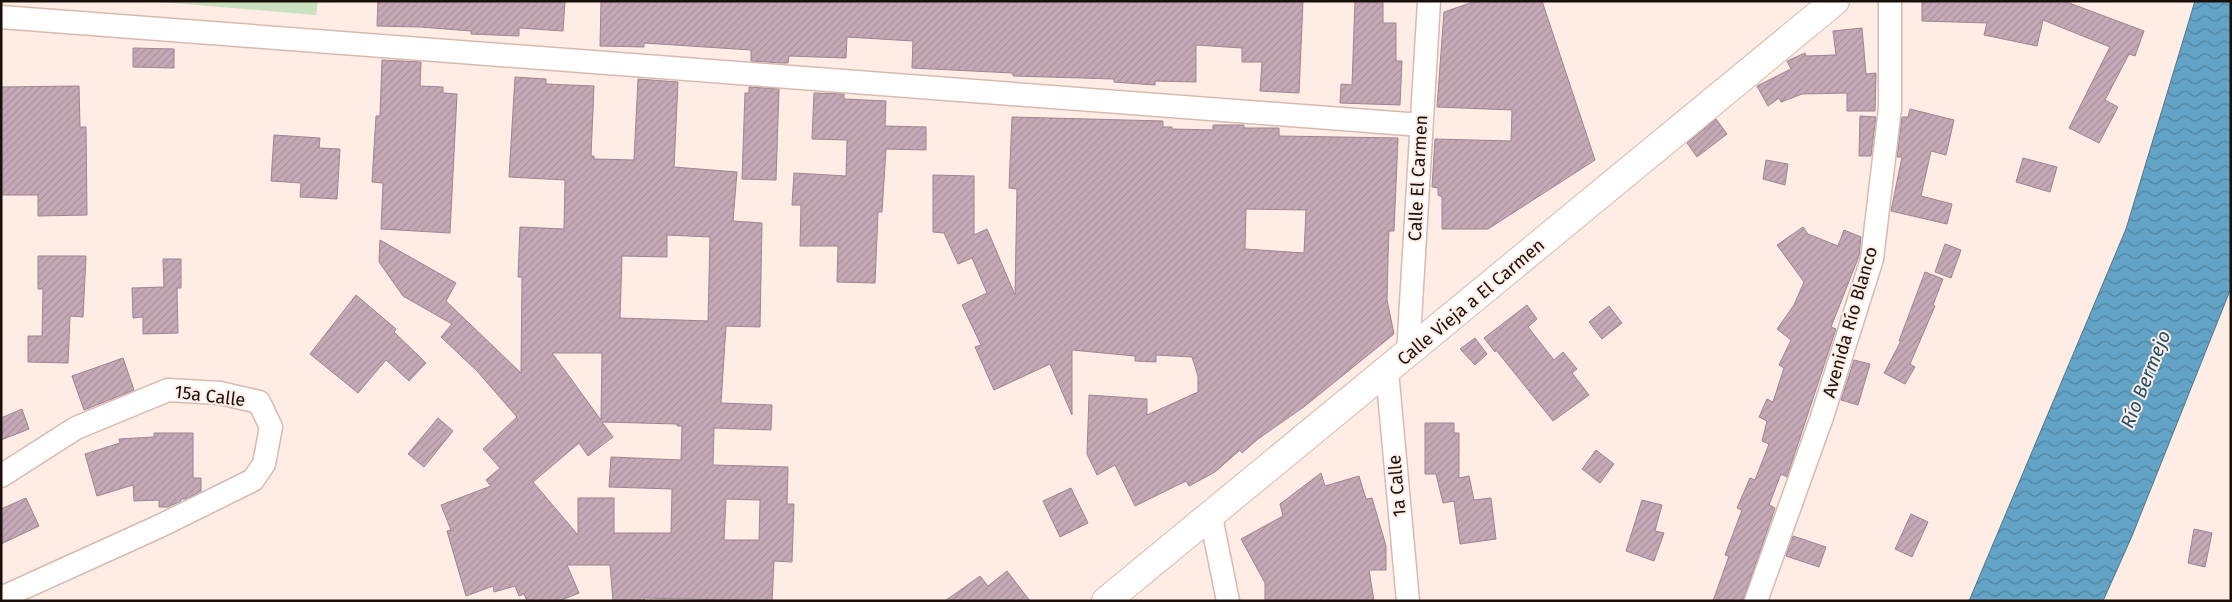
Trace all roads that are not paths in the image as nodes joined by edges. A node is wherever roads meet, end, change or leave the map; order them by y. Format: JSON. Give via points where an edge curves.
{"nodes":[{"id":1,"x":1429,"y":1,"type":"edge"},
{"id":2,"x":1835,"y":1,"type":"edge"},
{"id":3,"x":1890,"y":1,"type":"edge"},
{"id":4,"x":1,"y":17,"type":"edge"},
{"id":5,"x":1421,"y":125,"type":"junction"},
{"id":6,"x":1408,"y":354,"type":"junction"},
{"id":7,"x":1387,"y":371,"type":"junction"},
{"id":8,"x":1,"y":476,"type":"edge"},
{"id":9,"x":1211,"y":517,"type":"junction"},
{"id":10,"x":1,"y":598,"type":"edge"},
{"id":11,"x":1106,"y":601,"type":"edge"},
{"id":12,"x":1228,"y":601,"type":"edge"},
{"id":13,"x":1408,"y":601,"type":"edge"},
{"id":14,"x":1756,"y":601,"type":"edge"}],
"edges":[{"from":1,"to":5,"type":"street","name":"Calle El Carmen"},
{"from":2,"to":6,"type":"street","name":"Calle Vieja a El Carmen"},
{"from":3,"to":14,"type":"street","name":"Avenida Río Blanco","via":[[1890,108],[1872,259],[1822,418]]},
{"from":4,"to":5,"type":"street"},
{"from":5,"to":6,"type":"street","name":"Calle El Carmen"},
{"from":6,"to":7,"type":"street","name":"Calle Vieja a El Carmen"},
{"from":7,"to":9,"type":"street","name":"Calle Vieja a El Carmen"},
{"from":7,"to":13,"type":"street","name":"1a Calle"},
{"from":8,"to":10,"type":"street","name":"15a Calle","via":[[76,428],[168,390],[220,393],[259,402],[271,427],[264,464],[252,480]]},
{"from":9,"to":11,"type":"street","name":"Calle Vieja a El Carmen"},
{"from":9,"to":12,"type":"street"}]}
